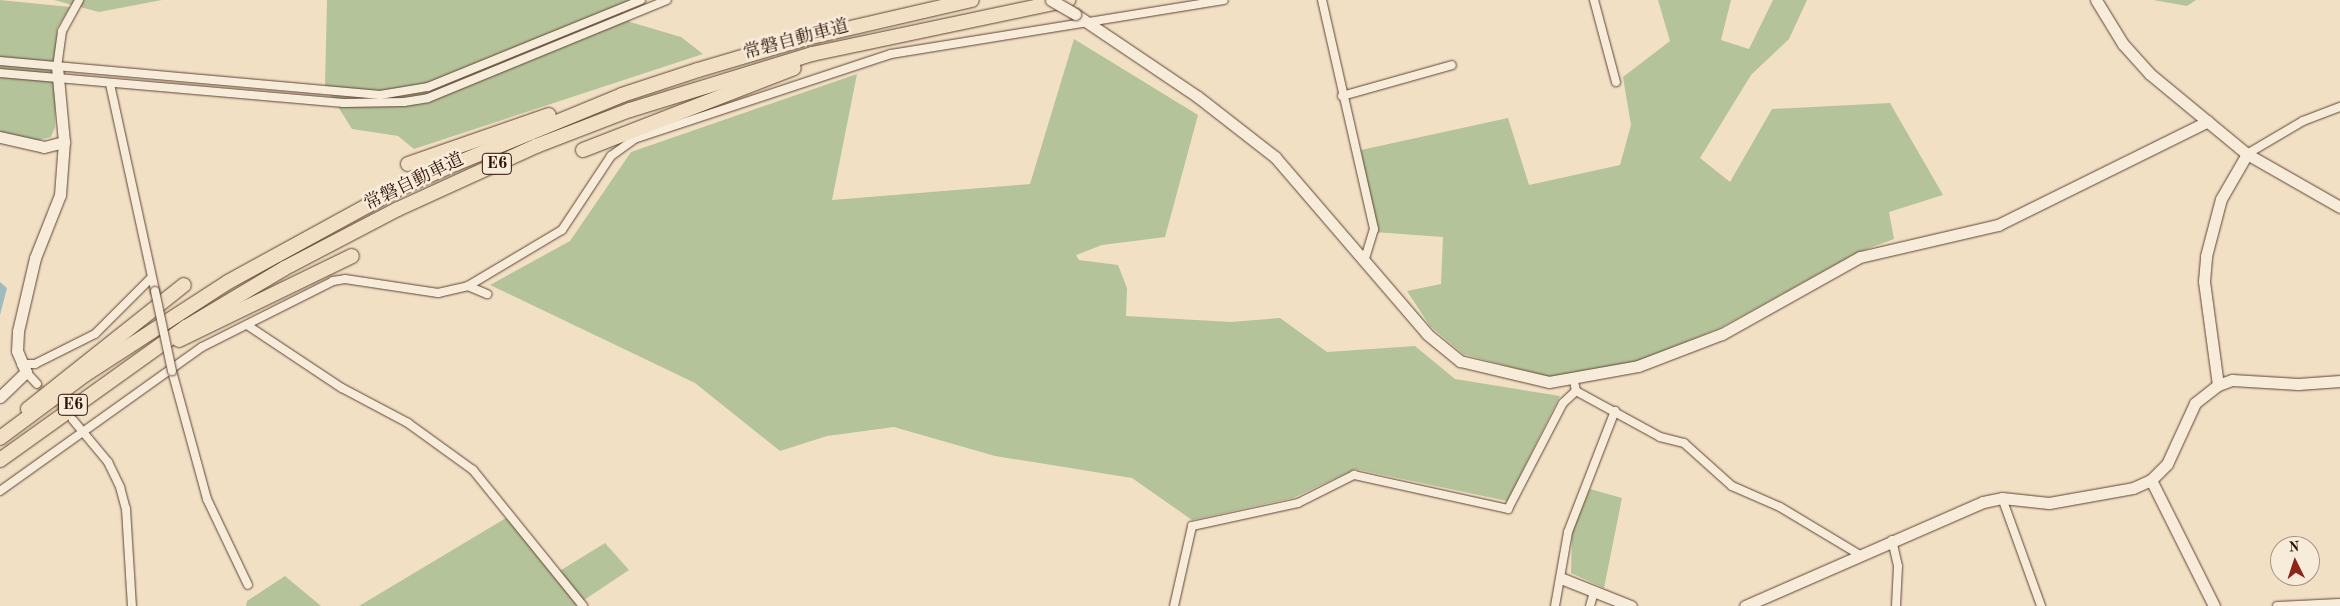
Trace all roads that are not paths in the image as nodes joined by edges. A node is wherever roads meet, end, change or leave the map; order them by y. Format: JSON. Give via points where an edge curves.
{"nodes":[{"id":1,"x":79,"y":0,"type":"edge"},
{"id":2,"x":641,"y":0,"type":"edge"},
{"id":3,"x":667,"y":0,"type":"edge"},
{"id":4,"x":972,"y":0,"type":"edge"},
{"id":5,"x":1051,"y":0,"type":"edge"},
{"id":6,"x":1068,"y":0,"type":"edge"},
{"id":7,"x":1224,"y":0,"type":"edge"},
{"id":8,"x":1322,"y":0,"type":"edge"},
{"id":9,"x":1594,"y":0,"type":"edge"},
{"id":10,"x":2096,"y":0,"type":"edge"},
{"id":11,"x":1094,"y":25,"type":"junction"},
{"id":12,"x":875,"y":39,"type":"junction"},
{"id":13,"x":0,"y":62,"type":"edge"},
{"id":14,"x":1452,"y":65,"type":"dead end"},
{"id":15,"x":58,"y":72,"type":"junction"},
{"id":16,"x":0,"y":73,"type":"edge"},
{"id":17,"x":1616,"y":82,"type":"dead end"},
{"id":18,"x":110,"y":84,"type":"junction"},
{"id":19,"x":622,"y":95,"type":"junction"},
{"id":20,"x":1342,"y":96,"type":"junction"},
{"id":21,"x":2340,"y":107,"type":"edge"},
{"id":22,"x":2208,"y":121,"type":"junction"},
{"id":23,"x":0,"y":137,"type":"edge"},
{"id":24,"x":64,"y":142,"type":"junction"},
{"id":25,"x":583,"y":150,"type":"dead end"},
{"id":26,"x":2247,"y":154,"type":"junction"},
{"id":27,"x":408,"y":164,"type":"dead end"},
{"id":28,"x":2340,"y":207,"type":"edge"},
{"id":29,"x":352,"y":256,"type":"dead end"},
{"id":30,"x":1365,"y":259,"type":"junction"},
{"id":31,"x":151,"y":278,"type":"junction"},
{"id":32,"x":184,"y":286,"type":"dead end"},
{"id":33,"x":468,"y":286,"type":"junction"},
{"id":34,"x":487,"y":294,"type":"dead end"},
{"id":35,"x":247,"y":325,"type":"junction"},
{"id":36,"x":148,"y":354,"type":"junction"},
{"id":37,"x":24,"y":368,"type":"junction"},
{"id":38,"x":2340,"y":381,"type":"edge"},
{"id":39,"x":37,"y":384,"type":"tunnel mouth"},
{"id":40,"x":2218,"y":385,"type":"junction"},
{"id":41,"x":1575,"y":386,"type":"junction"},
{"id":42,"x":0,"y":397,"type":"edge"},
{"id":43,"x":1615,"y":411,"type":"junction"},
{"id":44,"x":73,"y":420,"type":"tunnel mouth"},
{"id":45,"x":83,"y":432,"type":"junction"},
{"id":46,"x":3,"y":435,"type":"edge"},
{"id":47,"x":0,"y":460,"type":"edge"},
{"id":48,"x":2151,"y":480,"type":"junction"},
{"id":49,"x":0,"y":491,"type":"edge"},
{"id":50,"x":2002,"y":498,"type":"junction"},
{"id":51,"x":1892,"y":540,"type":"junction"},
{"id":52,"x":1860,"y":555,"type":"junction"},
{"id":53,"x":1563,"y":579,"type":"junction"},
{"id":54,"x":248,"y":585,"type":"dead end"},
{"id":55,"x":1594,"y":592,"type":"junction"},
{"id":56,"x":2340,"y":603,"type":"edge"},
{"id":57,"x":132,"y":606,"type":"edge"},
{"id":58,"x":583,"y":606,"type":"edge"},
{"id":59,"x":1174,"y":606,"type":"edge"},
{"id":60,"x":1556,"y":606,"type":"edge"},
{"id":61,"x":1590,"y":606,"type":"edge"},
{"id":62,"x":1631,"y":606,"type":"edge"},
{"id":63,"x":1745,"y":606,"type":"edge"},
{"id":64,"x":1896,"y":606,"type":"edge"},
{"id":65,"x":2041,"y":606,"type":"edge"},
{"id":66,"x":2214,"y":606,"type":"edge"},
{"id":67,"x":2277,"y":606,"type":"edge"}],
"edges":[{"from":1,"to":15,"type":"street","via":[[62,31]]},
{"from":2,"to":15,"type":"street","via":[[428,87],[380,95]]},
{"from":3,"to":18,"type":"street","via":[[428,98],[404,102],[344,103]]},
{"from":4,"to":19,"type":"highway","name":"常磐自動車道","number":"E6","via":[[807,38]]},
{"from":5,"to":11,"type":"street","bridge":true},
{"from":6,"to":12,"type":"highway","name":"常磐自動車道","number":"E6"},
{"from":7,"to":11,"type":"street"},
{"from":8,"to":20,"type":"street"},
{"from":9,"to":17,"type":"street"},
{"from":10,"to":22,"type":"street","via":[[2123,44],[2150,74]]},
{"from":11,"to":30,"type":"street","via":[[1275,157]]},
{"from":11,"to":33,"type":"street","via":[[976,38],[891,54],[634,139],[612,156],[562,230]]},
{"from":12,"to":25,"type":"highway","via":[[711,97]]},
{"from":12,"to":36,"type":"highway","name":"常磐自動車道","number":"E6","via":[[707,85],[528,150],[398,209],[285,268]]},
{"from":13,"to":15,"type":"street"},
{"from":14,"to":20,"type":"street"},
{"from":15,"to":16,"type":"street"},
{"from":15,"to":18,"type":"street"},
{"from":15,"to":24,"type":"street"},
{"from":18,"to":31,"type":"street"},
{"from":19,"to":27,"type":"highway","via":[[541,117]]},
{"from":19,"to":46,"type":"highway","name":"常磐自動車道","number":"E6","via":[[411,183],[284,250],[176,315]]},
{"from":20,"to":30,"type":"street","via":[[1374,229]]},
{"from":21,"to":26,"type":"street","via":[[2303,121]]},
{"from":22,"to":26,"type":"street"},
{"from":22,"to":41,"type":"street","via":[[2032,212],[1998,226],[1860,257],[1722,334]]},
{"from":23,"to":24,"type":"street","via":[[44,146]]},
{"from":24,"to":37,"type":"street","via":[[60,195],[35,258],[18,331]]},
{"from":26,"to":28,"type":"street"},
{"from":26,"to":40,"type":"street","via":[[2214,216],[2206,256],[2204,281]]},
{"from":29,"to":36,"type":"highway"},
{"from":30,"to":41,"type":"street","via":[[1427,334],[1460,361]]},
{"from":31,"to":37,"type":"street","via":[[95,334]]},
{"from":31,"to":54,"type":"street","bridge":true,"via":[[207,499]]},
{"from":32,"to":46,"type":"highway","via":[[39,397]]},
{"from":33,"to":34,"type":"street"},
{"from":33,"to":35,"type":"street","via":[[438,293],[345,279],[315,289]]},
{"from":35,"to":45,"type":"street","via":[[158,375]]},
{"from":35,"to":58,"type":"street","via":[[342,388],[408,423],[472,470]]},
{"from":36,"to":47,"type":"highway","name":"常磐自動車道","number":"E6"},
{"from":37,"to":39,"type":"street"},
{"from":37,"to":42,"type":"street"},
{"from":38,"to":40,"type":"street","via":[[2298,384],[2232,380]]},
{"from":40,"to":48,"type":"street","via":[[2195,403],[2175,451]]},
{"from":41,"to":43,"type":"street"},
{"from":41,"to":59,"type":"street","via":[[1562,403],[1508,509],[1354,475],[1298,503],[1192,526]]},
{"from":43,"to":52,"type":"street","via":[[1660,437],[1684,443],[1732,486],[1780,507]]},
{"from":43,"to":53,"type":"street","via":[[1568,532]]},
{"from":44,"to":45,"type":"street"},
{"from":45,"to":49,"type":"street"},
{"from":45,"to":57,"type":"street","via":[[108,462],[120,487],[126,509]]},
{"from":48,"to":50,"type":"street","via":[[2089,499],[2049,503]]},
{"from":48,"to":66,"type":"street"},
{"from":50,"to":51,"type":"street","via":[[1967,507]]},
{"from":50,"to":65,"type":"street"},
{"from":51,"to":52,"type":"street"},
{"from":51,"to":64,"type":"street","via":[[1898,566]]},
{"from":52,"to":63,"type":"street"},
{"from":53,"to":55,"type":"street"},
{"from":53,"to":60,"type":"street"},
{"from":55,"to":61,"type":"street"},
{"from":55,"to":62,"type":"street"},
{"from":56,"to":67,"type":"street"}]}
